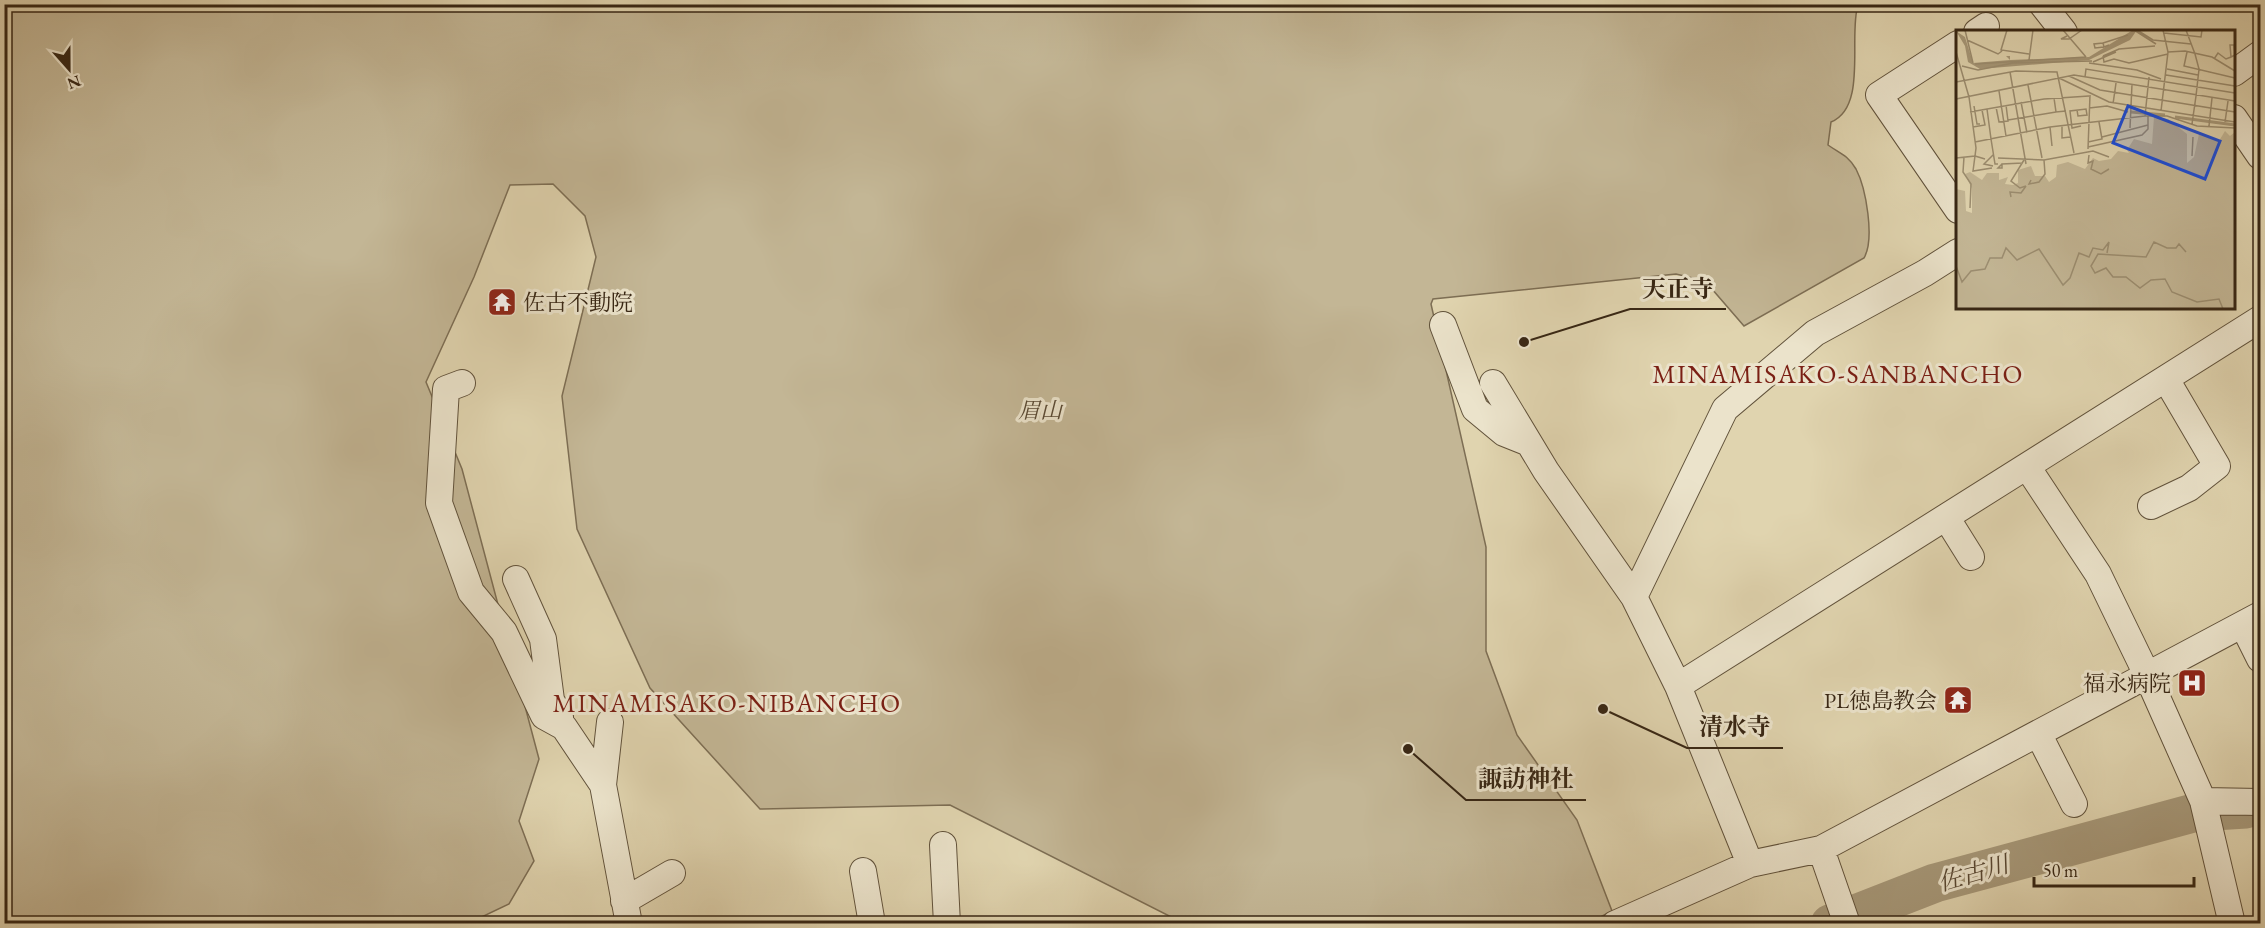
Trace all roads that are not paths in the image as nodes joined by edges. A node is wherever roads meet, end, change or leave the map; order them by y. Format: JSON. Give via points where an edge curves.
{"nodes":[{"id":1,"x":1956,"y":45,"type":"edge"},
{"id":2,"x":2260,"y":54,"type":"edge"},
{"id":3,"x":2235,"y":72,"type":"edge"},
{"id":4,"x":2235,"y":119,"type":"edge"},
{"id":5,"x":2260,"y":156,"type":"edge"},
{"id":6,"x":1956,"y":207,"type":"edge"},
{"id":7,"x":1956,"y":253,"type":"edge"},
{"id":8,"x":2260,"y":320,"type":"edge"},
{"id":9,"x":1443,"y":325,"type":"dead end"},
{"id":10,"x":2166,"y":379,"type":"junction"},
{"id":11,"x":462,"y":383,"type":"dead end"},
{"id":12,"x":1493,"y":383,"type":"dead end"},
{"id":13,"x":1529,"y":443,"type":"junction"},
{"id":14,"x":2028,"y":468,"type":"junction"},
{"id":15,"x":2166,"y":506,"type":"dead end"},
{"id":16,"x":1946,"y":517,"type":"junction"},
{"id":17,"x":1971,"y":557,"type":"dead end"},
{"id":18,"x":516,"y":579,"type":"dead end"},
{"id":19,"x":1634,"y":597,"type":"junction"},
{"id":20,"x":2252,"y":620,"type":"edge"},
{"id":21,"x":2260,"y":659,"type":"edge"},
{"id":22,"x":2147,"y":675,"type":"junction"},
{"id":23,"x":1678,"y":686,"type":"junction"},
{"id":24,"x":610,"y":722,"type":"dead end"},
{"id":25,"x":564,"y":727,"type":"junction"},
{"id":26,"x":2039,"y":735,"type":"junction"},
{"id":27,"x":603,"y":786,"type":"junction"},
{"id":28,"x":2260,"y":802,"type":"edge"},
{"id":29,"x":2074,"y":804,"type":"dead end"},
{"id":30,"x":2205,"y":809,"type":"junction"},
{"id":31,"x":943,"y":845,"type":"dead end"},
{"id":32,"x":1821,"y":849,"type":"junction"},
{"id":33,"x":1750,"y":864,"type":"junction"},
{"id":34,"x":863,"y":871,"type":"dead end"},
{"id":35,"x":672,"y":873,"type":"dead end"},
{"id":36,"x":627,"y":913,"type":"edge"},
{"id":37,"x":1845,"y":918,"type":"edge"},
{"id":38,"x":872,"y":924,"type":"edge"},
{"id":39,"x":947,"y":924,"type":"edge"},
{"id":40,"x":1614,"y":924,"type":"edge"},
{"id":41,"x":2232,"y":924,"type":"edge"}],
"edges":[{"from":1,"to":6,"type":"street","via":[[1879,95]]},
{"from":2,"to":3,"type":"street"},
{"from":4,"to":5,"type":"street"},
{"from":7,"to":19,"type":"street","via":[[1815,333],[1725,409]]},
{"from":8,"to":10,"type":"street"},
{"from":9,"to":13,"type":"street","via":[[1475,409],[1504,433]]},
{"from":10,"to":14,"type":"street"},
{"from":10,"to":15,"type":"street","via":[[2217,466]]},
{"from":11,"to":25,"type":"street","via":[[446,390],[439,503],[471,592],[504,632],[544,716]]},
{"from":12,"to":13,"type":"street"},
{"from":13,"to":19,"type":"street"},
{"from":14,"to":16,"type":"street"},
{"from":14,"to":22,"type":"street","via":[[2098,573]]},
{"from":16,"to":17,"type":"street"},
{"from":16,"to":23,"type":"street"},
{"from":18,"to":25,"type":"street","via":[[543,639],[551,700]]},
{"from":19,"to":23,"type":"street"},
{"from":20,"to":21,"type":"street"},
{"from":20,"to":22,"type":"street"},
{"from":22,"to":26,"type":"street"},
{"from":22,"to":30,"type":"street"},
{"from":23,"to":33,"type":"street"},
{"from":24,"to":27,"type":"street"},
{"from":25,"to":27,"type":"street"},
{"from":26,"to":29,"type":"street"},
{"from":26,"to":32,"type":"street"},
{"from":27,"to":36,"type":"street"},
{"from":28,"to":30,"type":"street"},
{"from":30,"to":41,"type":"street"},
{"from":31,"to":39,"type":"street"},
{"from":32,"to":33,"type":"street"},
{"from":32,"to":37,"type":"street"},
{"from":33,"to":40,"type":"street"},
{"from":34,"to":38,"type":"street"},
{"from":35,"to":36,"type":"street"}]}
